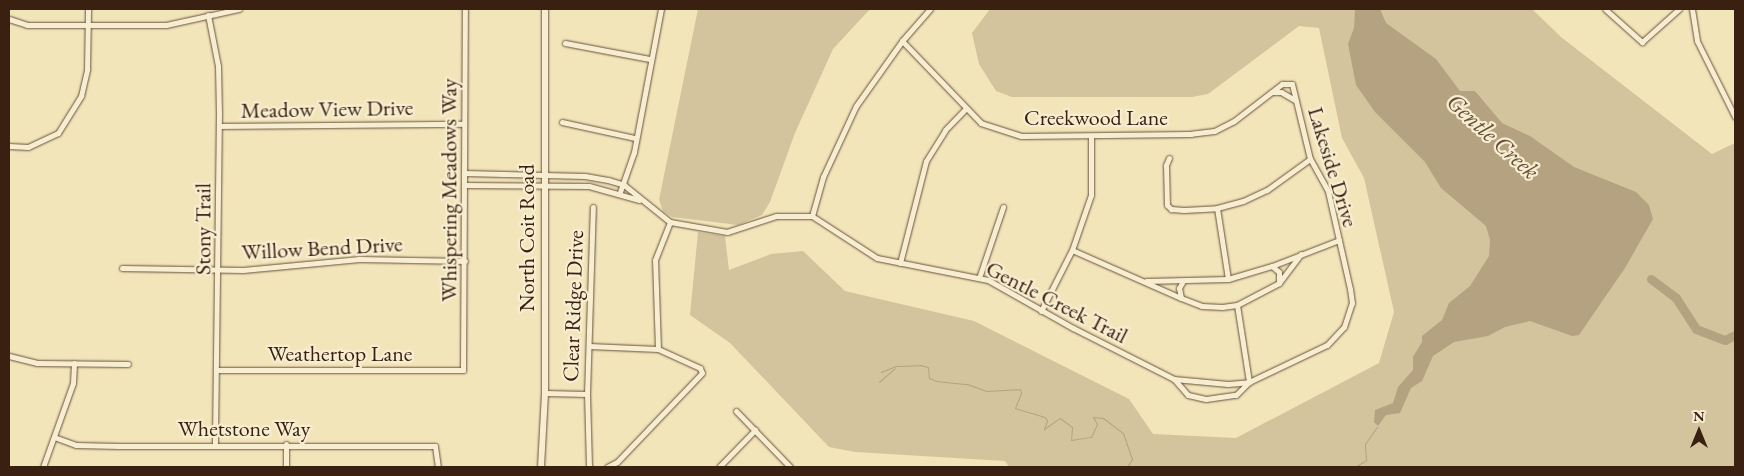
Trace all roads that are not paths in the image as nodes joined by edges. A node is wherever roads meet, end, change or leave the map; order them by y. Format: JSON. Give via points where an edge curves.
{"nodes":[{"id":1,"x":88,"y":9,"type":"edge"},
{"id":2,"x":239,"y":9,"type":"edge"},
{"id":3,"x":466,"y":9,"type":"edge"},
{"id":4,"x":545,"y":9,"type":"edge"},
{"id":5,"x":661,"y":9,"type":"edge"},
{"id":6,"x":930,"y":9,"type":"edge"},
{"id":7,"x":1605,"y":9,"type":"edge"},
{"id":8,"x":1679,"y":9,"type":"edge"},
{"id":9,"x":1692,"y":9,"type":"edge"},
{"id":10,"x":208,"y":15,"type":"junction"},
{"id":11,"x":9,"y":19,"type":"edge"},
{"id":12,"x":88,"y":25,"type":"junction"},
{"id":13,"x":902,"y":41,"type":"junction"},
{"id":14,"x":564,"y":43,"type":"dead end"},
{"id":15,"x":650,"y":59,"type":"junction"},
{"id":16,"x":1282,"y":84,"type":"joint"},
{"id":17,"x":1271,"y":92,"type":"junction"},
{"id":18,"x":1295,"y":100,"type":"junction"},
{"id":19,"x":965,"y":109,"type":"junction"},
{"id":20,"x":1735,"y":117,"type":"edge"},
{"id":21,"x":562,"y":122,"type":"dead end"},
{"id":22,"x":464,"y":124,"type":"junction"},
{"id":23,"x":220,"y":126,"type":"junction"},
{"id":24,"x":1091,"y":137,"type":"junction"},
{"id":25,"x":635,"y":138,"type":"junction"},
{"id":26,"x":9,"y":146,"type":"edge"},
{"id":27,"x":1169,"y":158,"type":"dead end"},
{"id":28,"x":1310,"y":159,"type":"junction"},
{"id":29,"x":464,"y":173,"type":"junction"},
{"id":30,"x":545,"y":174,"type":"junction"},
{"id":31,"x":464,"y":184,"type":"junction"},
{"id":32,"x":545,"y":185,"type":"junction"},
{"id":33,"x":624,"y":185,"type":"junction"},
{"id":34,"x":620,"y":192,"type":"junction"},
{"id":35,"x":644,"y":202,"type":"junction"},
{"id":36,"x":593,"y":207,"type":"dead end"},
{"id":37,"x":1003,"y":207,"type":"dead end"},
{"id":38,"x":1217,"y":208,"type":"junction"},
{"id":39,"x":812,"y":216,"type":"junction"},
{"id":40,"x":670,"y":222,"type":"junction"},
{"id":41,"x":1339,"y":240,"type":"junction"},
{"id":42,"x":1072,"y":250,"type":"junction"},
{"id":43,"x":1301,"y":254,"type":"junction"},
{"id":44,"x":465,"y":261,"type":"junction"},
{"id":45,"x":900,"y":263,"type":"junction"},
{"id":46,"x":1272,"y":266,"type":"junction"},
{"id":47,"x":122,"y":268,"type":"dead end"},
{"id":48,"x":219,"y":269,"type":"junction"},
{"id":49,"x":979,"y":278,"type":"junction"},
{"id":50,"x":1228,"y":279,"type":"junction"},
{"id":51,"x":1144,"y":281,"type":"junction"},
{"id":52,"x":1183,"y":281,"type":"junction"},
{"id":53,"x":1279,"y":283,"type":"junction"},
{"id":54,"x":1181,"y":298,"type":"junction"},
{"id":55,"x":1352,"y":303,"type":"joint"},
{"id":56,"x":1237,"y":305,"type":"junction"},
{"id":57,"x":1041,"y":311,"type":"junction"},
{"id":58,"x":589,"y":346,"type":"junction"},
{"id":59,"x":658,"y":349,"type":"junction"},
{"id":60,"x":9,"y":356,"type":"edge"},
{"id":61,"x":74,"y":363,"type":"junction"},
{"id":62,"x":128,"y":364,"type":"dead end"},
{"id":63,"x":216,"y":370,"type":"junction"},
{"id":64,"x":463,"y":370,"type":"joint"},
{"id":65,"x":1174,"y":379,"type":"junction"},
{"id":66,"x":1249,"y":382,"type":"junction"},
{"id":67,"x":545,"y":394,"type":"junction"},
{"id":68,"x":587,"y":394,"type":"junction"},
{"id":69,"x":736,"y":410,"type":"dead end"},
{"id":70,"x":755,"y":430,"type":"junction"},
{"id":71,"x":54,"y":437,"type":"junction"},
{"id":72,"x":215,"y":444,"type":"junction"},
{"id":73,"x":286,"y":444,"type":"junction"},
{"id":74,"x":43,"y":467,"type":"edge"},
{"id":75,"x":286,"y":467,"type":"edge"},
{"id":76,"x":438,"y":467,"type":"edge"},
{"id":77,"x":541,"y":467,"type":"edge"},
{"id":78,"x":589,"y":467,"type":"edge"},
{"id":79,"x":607,"y":467,"type":"edge"},
{"id":80,"x":719,"y":467,"type":"edge"},
{"id":81,"x":790,"y":467,"type":"edge"}],
"edges":[{"from":1,"to":12,"type":"street"},
{"from":2,"to":10,"type":"street"},
{"from":3,"to":22,"type":"street","name":"Whispering Meadows Way"},
{"from":4,"to":30,"type":"street","name":"North Coit Road"},
{"from":5,"to":15,"type":"street"},
{"from":6,"to":13,"type":"street"},
{"from":7,"to":8,"type":"street","via":[[1642,42]]},
{"from":9,"to":20,"type":"street","via":[[1697,41]]},
{"from":10,"to":12,"type":"street","via":[[166,24]]},
{"from":10,"to":23,"type":"street","name":"Stony Trail","via":[[218,66]]},
{"from":11,"to":12,"type":"street","via":[[27,25]]},
{"from":12,"to":26,"type":"street","via":[[87,68],[81,96],[58,133],[28,147]]},
{"from":13,"to":19,"type":"street","name":"Creekwood Lane"},
{"from":13,"to":39,"type":"street","via":[[856,106],[823,178]]},
{"from":14,"to":15,"type":"street"},
{"from":15,"to":25,"type":"street"},
{"from":16,"to":17,"type":"street","name":"Creekwood Lane"},
{"from":16,"to":18,"type":"street","name":"Lakeside Drive","via":[[1292,84]]},
{"from":17,"to":18,"type":"street","name":"Lakeside Drive","via":[[1281,92]]},
{"from":17,"to":24,"type":"street","name":"Creekwood Lane","via":[[1234,121],[1214,131]]},
{"from":18,"to":28,"type":"street","name":"Lakeside Drive"},
{"from":19,"to":24,"type":"street","name":"Creekwood Lane","via":[[980,123],[1021,136]]},
{"from":19,"to":45,"type":"street","via":[[945,130],[926,161]]},
{"from":21,"to":25,"type":"street"},
{"from":22,"to":23,"type":"street","name":"Meadow View Drive"},
{"from":22,"to":29,"type":"street","name":"Whispering Meadows Way"},
{"from":23,"to":48,"type":"street","name":"Stony Trail"},
{"from":24,"to":42,"type":"street","via":[[1091,195]]},
{"from":25,"to":33,"type":"street"},
{"from":27,"to":38,"type":"street","via":[[1166,165],[1167,205],[1171,210]]},
{"from":28,"to":38,"type":"street","via":[[1267,190]]},
{"from":28,"to":41,"type":"street","name":"Lakeside Drive","via":[[1328,191]]},
{"from":29,"to":30,"type":"street"},
{"from":29,"to":31,"type":"street","name":"Whispering Meadows Way"},
{"from":30,"to":32,"type":"street","name":"North Coit Road"},
{"from":30,"to":33,"type":"street","via":[[584,176]]},
{"from":31,"to":32,"type":"street"},
{"from":31,"to":44,"type":"street","name":"Whispering Meadows Way"},
{"from":32,"to":34,"type":"street","via":[[589,186]]},
{"from":32,"to":67,"type":"street","name":"North Coit Road"},
{"from":33,"to":34,"type":"street"},
{"from":33,"to":35,"type":"street"},
{"from":34,"to":35,"type":"street"},
{"from":35,"to":40,"type":"street"},
{"from":36,"to":58,"type":"street","name":"Clear Ridge Drive"},
{"from":37,"to":49,"type":"street"},
{"from":38,"to":50,"type":"street"},
{"from":39,"to":40,"type":"street","via":[[776,216],[728,232]]},
{"from":39,"to":45,"type":"street","name":"Gentle Creek Trail","via":[[854,246],[877,258]]},
{"from":40,"to":59,"type":"street","via":[[655,260]]},
{"from":41,"to":43,"type":"street"},
{"from":41,"to":55,"type":"street","name":"Lakeside Drive"},
{"from":42,"to":51,"type":"street"},
{"from":42,"to":57,"type":"street"},
{"from":43,"to":46,"type":"street"},
{"from":43,"to":53,"type":"street"},
{"from":44,"to":48,"type":"street","name":"Willow Bend Drive","via":[[360,259]]},
{"from":44,"to":64,"type":"street","name":"Whispering Meadows Way"},
{"from":45,"to":49,"type":"street","name":"Gentle Creek Trail"},
{"from":46,"to":50,"type":"street"},
{"from":46,"to":53,"type":"street","via":[[1279,272]]},
{"from":47,"to":48,"type":"street","name":"Willow Bend Drive"},
{"from":48,"to":63,"type":"street","name":"Stony Trail"},
{"from":49,"to":57,"type":"street","name":"Gentle Creek Trail"},
{"from":50,"to":52,"type":"street"},
{"from":51,"to":52,"type":"street"},
{"from":51,"to":54,"type":"street"},
{"from":52,"to":54,"type":"street","via":[[1179,288]]},
{"from":53,"to":56,"type":"street"},
{"from":54,"to":56,"type":"street","via":[[1202,306]]},
{"from":55,"to":66,"type":"street","name":"Gentle Creek Trail","via":[[1344,327],[1327,345]]},
{"from":56,"to":66,"type":"street"},
{"from":57,"to":65,"type":"street","name":"Gentle Creek Trail"},
{"from":58,"to":59,"type":"street"},
{"from":58,"to":68,"type":"street","name":"Clear Ridge Drive"},
{"from":59,"to":79,"type":"street","via":[[700,368],[702,373],[617,462]]},
{"from":60,"to":61,"type":"street","via":[[37,363]]},
{"from":61,"to":62,"type":"street"},
{"from":61,"to":71,"type":"street","via":[[74,384]]},
{"from":63,"to":64,"type":"street","name":"Weathertop Lane"},
{"from":63,"to":72,"type":"street","name":"Stony Trail"},
{"from":65,"to":66,"type":"street","name":"Gentle Creek Trail","via":[[1228,384]]},
{"from":65,"to":66,"type":"street","name":"Gentle Creek Trail","via":[[1188,395],[1206,399],[1236,395]]},
{"from":67,"to":68,"type":"street","name":"Clear Ridge Drive"},
{"from":67,"to":77,"type":"street","name":"North Coit Road"},
{"from":68,"to":78,"type":"street"},
{"from":69,"to":70,"type":"street"},
{"from":70,"to":80,"type":"street"},
{"from":70,"to":81,"type":"street"},
{"from":71,"to":72,"type":"street","name":"Whetstone Way","via":[[76,445]]},
{"from":71,"to":74,"type":"street"},
{"from":72,"to":73,"type":"street","name":"Whetstone Way"},
{"from":73,"to":75,"type":"street"},
{"from":73,"to":76,"type":"street","name":"Whetstone Way","via":[[435,446]]}]}
